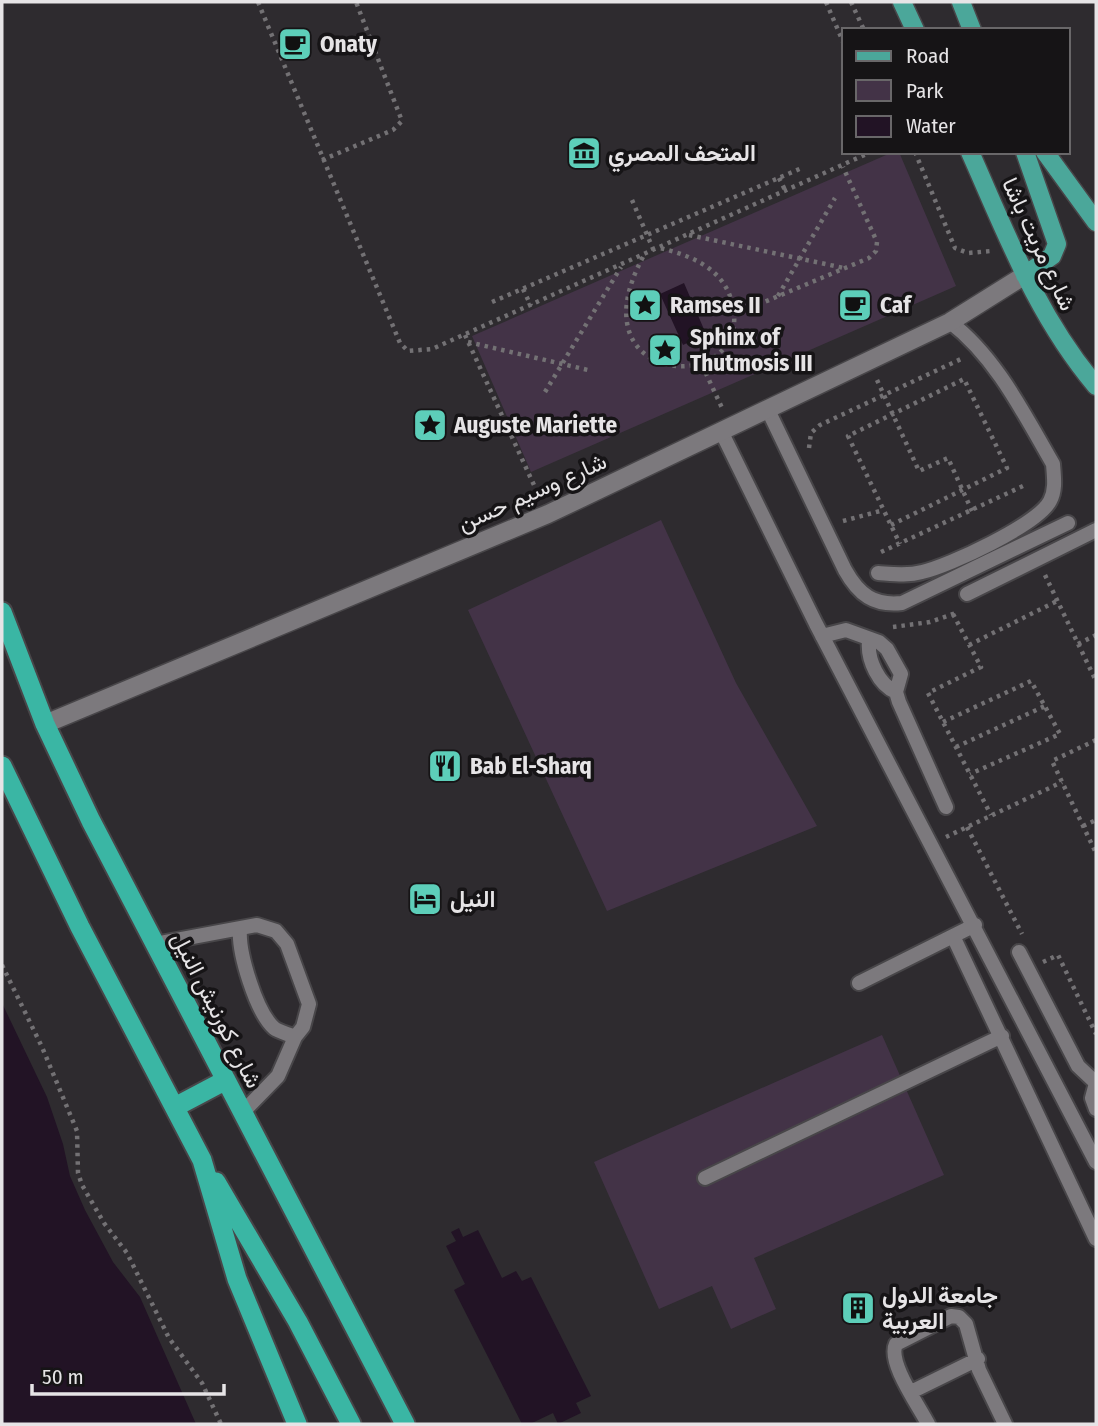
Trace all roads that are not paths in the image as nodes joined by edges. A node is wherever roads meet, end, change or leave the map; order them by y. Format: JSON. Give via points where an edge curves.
{"nodes":[{"id":1,"x":902,"y":2,"type":"edge"},
{"id":2,"x":961,"y":2,"type":"edge"},
{"id":3,"x":914,"y":28,"type":"edge"},
{"id":4,"x":971,"y":28,"type":"edge"},
{"id":5,"x":971,"y":154,"type":"edge"},
{"id":6,"x":1026,"y":154,"type":"edge"},
{"id":7,"x":1046,"y":154,"type":"edge"},
{"id":8,"x":1096,"y":222,"type":"edge"},
{"id":9,"x":1025,"y":275,"type":"junction"},
{"id":10,"x":950,"y":322,"type":"junction"},
{"id":11,"x":1096,"y":386,"type":"edge"},
{"id":12,"x":767,"y":408,"type":"junction"},
{"id":13,"x":726,"y":428,"type":"junction"},
{"id":14,"x":1068,"y":523,"type":"dead end"},
{"id":15,"x":1096,"y":530,"type":"edge"},
{"id":16,"x":878,"y":573,"type":"dead end"},
{"id":17,"x":967,"y":594,"type":"dead end"},
{"id":18,"x":2,"y":612,"type":"edge"},
{"id":19,"x":822,"y":636,"type":"junction"},
{"id":20,"x":869,"y":641,"type":"junction"},
{"id":21,"x":896,"y":692,"type":"junction"},
{"id":22,"x":45,"y":724,"type":"junction"},
{"id":23,"x":2,"y":766,"type":"edge"},
{"id":24,"x":946,"y":807,"type":"dead end"},
{"id":25,"x":975,"y":925,"type":"junction"},
{"id":26,"x":240,"y":929,"type":"junction"},
{"id":27,"x":953,"y":936,"type":"junction"},
{"id":28,"x":155,"y":944,"type":"junction"},
{"id":29,"x":1019,"y":952,"type":"dead end"},
{"id":30,"x":859,"y":983,"type":"dead end"},
{"id":31,"x":1002,"y":1036,"type":"junction"},
{"id":32,"x":295,"y":1037,"type":"junction"},
{"id":33,"x":226,"y":1080,"type":"junction"},
{"id":34,"x":1096,"y":1083,"type":"edge"},
{"id":35,"x":175,"y":1107,"type":"junction"},
{"id":36,"x":1096,"y":1109,"type":"edge"},
{"id":37,"x":242,"y":1113,"type":"junction"},
{"id":38,"x":202,"y":1160,"type":"junction"},
{"id":39,"x":1096,"y":1163,"type":"edge"},
{"id":40,"x":705,"y":1178,"type":"dead end"},
{"id":41,"x":1096,"y":1239,"type":"edge"},
{"id":42,"x":978,"y":1359,"type":"junction"},
{"id":43,"x":911,"y":1392,"type":"junction"},
{"id":44,"x":297,"y":1424,"type":"edge"},
{"id":45,"x":351,"y":1424,"type":"edge"},
{"id":46,"x":405,"y":1424,"type":"edge"},
{"id":47,"x":928,"y":1424,"type":"edge"},
{"id":48,"x":1005,"y":1424,"type":"edge"}],
"edges":[{"from":1,"to":3,"type":"main road"},
{"from":2,"to":4,"type":"main road"},
{"from":5,"to":9,"type":"main road","name":"شارع مريت باشا"},
{"from":6,"to":9,"type":"main road","via":[[1057,244],[1052,256]]},
{"from":7,"to":8,"type":"main road","name":"شارع مريت باشا"},
{"from":9,"to":10,"type":"street","name":"شارع وسيم حسن"},
{"from":9,"to":11,"type":"main road","name":"شارع مريت باشا","via":[[1056,334]]},
{"from":10,"to":12,"type":"street","name":"شارع وسيم حسن"},
{"from":10,"to":16,"type":"lane","via":[[989,360],[1048,456],[1055,483],[1050,501],[1038,516],[939,568]]},
{"from":12,"to":13,"type":"street","name":"شارع وسيم حسن"},
{"from":12,"to":14,"type":"lane","via":[[850,580],[872,600],[886,605],[902,603]]},
{"from":13,"to":19,"type":"lane"},
{"from":13,"to":22,"type":"street","name":"شارع وسيم حسن","via":[[548,514]]},
{"from":15,"to":17,"type":"lane"},
{"from":18,"to":22,"type":"highway","name":"شارع كورنيش النيل"},
{"from":19,"to":20,"type":"lane","via":[[846,630]]},
{"from":19,"to":25,"type":"lane"},
{"from":20,"to":21,"type":"lane","via":[[879,677]]},
{"from":20,"to":21,"type":"lane","via":[[884,645],[898,668],[901,680]]},
{"from":21,"to":24,"type":"lane"},
{"from":22,"to":28,"type":"highway","name":"شارع كورنيش النيل"},
{"from":23,"to":35,"type":"highway","via":[[80,928]]},
{"from":25,"to":27,"type":"lane"},
{"from":25,"to":39,"type":"lane"},
{"from":26,"to":28,"type":"lane"},
{"from":26,"to":32,"type":"lane","via":[[239,944],[261,1006],[274,1027]]},
{"from":26,"to":32,"type":"lane","via":[[257,925],[276,931],[287,944],[309,1004]]},
{"from":27,"to":30,"type":"lane"},
{"from":27,"to":31,"type":"lane"},
{"from":28,"to":33,"type":"highway","name":"شارع كورنيش النيل"},
{"from":29,"to":34,"type":"lane","via":[[1078,1066]]},
{"from":31,"to":40,"type":"lane"},
{"from":31,"to":41,"type":"lane"},
{"from":32,"to":37,"type":"lane","via":[[278,1076]]},
{"from":33,"to":35,"type":"highway"},
{"from":33,"to":37,"type":"highway","name":"شارع كورنيش النيل"},
{"from":34,"to":36,"type":"lane"},
{"from":35,"to":38,"type":"highway"},
{"from":37,"to":46,"type":"highway","name":"شارع كورنيش النيل"},
{"from":38,"to":44,"type":"highway","via":[[237,1279]]},
{"from":38,"to":45,"type":"highway","via":[[298,1322]]},
{"from":42,"to":43,"type":"lane"},
{"from":42,"to":43,"type":"lane","via":[[966,1324],[951,1316],[892,1350]]},
{"from":42,"to":48,"type":"lane"},
{"from":43,"to":47,"type":"lane"}]}
